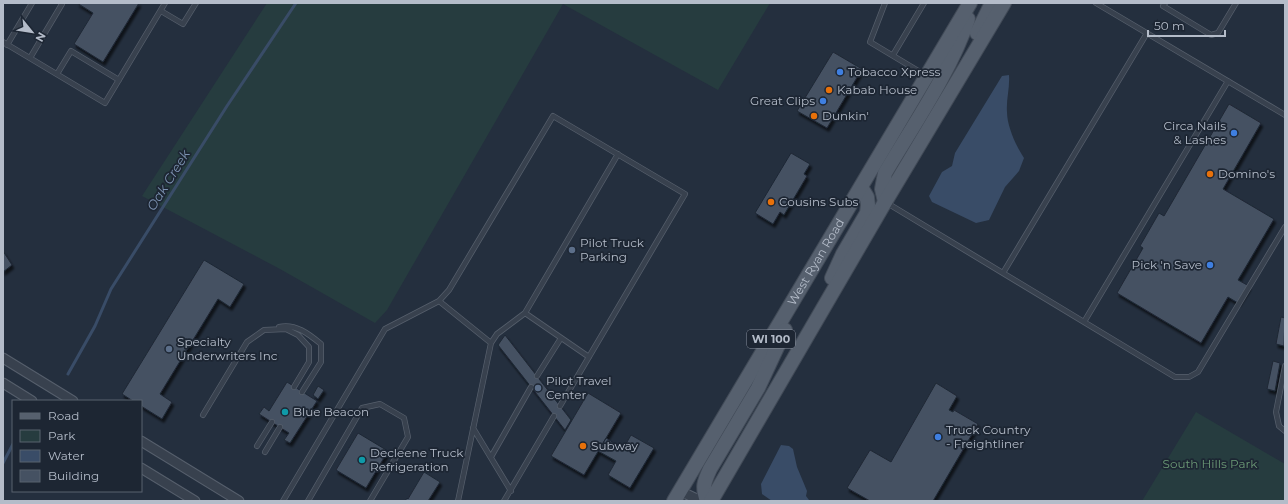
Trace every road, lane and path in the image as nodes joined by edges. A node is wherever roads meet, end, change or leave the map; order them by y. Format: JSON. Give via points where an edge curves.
{"nodes":[{"id":1,"x":32,"y":3,"type":"edge"},
{"id":2,"x":165,"y":3,"type":"edge"},
{"id":3,"x":196,"y":3,"type":"edge"},
{"id":4,"x":885,"y":3,"type":"edge"},
{"id":5,"x":924,"y":3,"type":"edge"},
{"id":6,"x":971,"y":3,"type":"edge"},
{"id":7,"x":992,"y":3,"type":"edge"},
{"id":8,"x":1004,"y":3,"type":"edge"},
{"id":9,"x":1096,"y":3,"type":"edge"},
{"id":10,"x":1165,"y":3,"type":"edge"},
{"id":11,"x":1236,"y":3,"type":"edge"},
{"id":12,"x":62,"y":4,"type":"edge"},
{"id":13,"x":161,"y":11,"type":"junction"},
{"id":14,"x":1147,"y":33,"type":"junction"},
{"id":15,"x":5,"y":44,"type":"edge"},
{"id":16,"x":893,"y":55,"type":"junction"},
{"id":17,"x":30,"y":58,"type":"junction"},
{"id":18,"x":57,"y":74,"type":"junction"},
{"id":19,"x":927,"y":76,"type":"junction"},
{"id":20,"x":119,"y":80,"type":"junction"},
{"id":21,"x":958,"y":80,"type":"junction"},
{"id":22,"x":1228,"y":81,"type":"junction"},
{"id":23,"x":1285,"y":115,"type":"edge"},
{"id":24,"x":618,"y":154,"type":"junction"},
{"id":25,"x":861,"y":187,"type":"junction"},
{"id":26,"x":873,"y":195,"type":"dead end"},
{"id":27,"x":882,"y":200,"type":"junction"},
{"id":28,"x":1285,"y":227,"type":"edge"},
{"id":29,"x":1003,"y":272,"type":"junction"},
{"id":30,"x":797,"y":295,"type":"junction"},
{"id":31,"x":439,"y":301,"type":"junction"},
{"id":32,"x":525,"y":313,"type":"junction"},
{"id":33,"x":817,"y":319,"type":"junction"},
{"id":34,"x":1084,"y":322,"type":"junction"},
{"id":35,"x":264,"y":330,"type":"junction"},
{"id":36,"x":561,"y":338,"type":"junction"},
{"id":37,"x":491,"y":343,"type":"junction"},
{"id":38,"x":589,"y":357,"type":"junction"},
{"id":39,"x":3,"y":358,"type":"edge"},
{"id":40,"x":1285,"y":366,"type":"edge"},
{"id":41,"x":537,"y":376,"type":"dead end"},
{"id":42,"x":3,"y":383,"type":"edge"},
{"id":43,"x":294,"y":387,"type":"dead end"},
{"id":44,"x":531,"y":387,"type":"dead end"},
{"id":45,"x":302,"y":392,"type":"dead end"},
{"id":46,"x":30,"y":400,"type":"edge"},
{"id":47,"x":71,"y":400,"type":"edge"},
{"id":48,"x":560,"y":406,"type":"dead end"},
{"id":49,"x":203,"y":415,"type":"dead end"},
{"id":50,"x":554,"y":416,"type":"dead end"},
{"id":51,"x":272,"y":422,"type":"dead end"},
{"id":52,"x":280,"y":427,"type":"dead end"},
{"id":53,"x":473,"y":428,"type":"junction"},
{"id":54,"x":1285,"y":431,"type":"edge"},
{"id":55,"x":142,"y":442,"type":"edge"},
{"id":56,"x":257,"y":446,"type":"dead end"},
{"id":57,"x":265,"y":452,"type":"dead end"},
{"id":58,"x":491,"y":457,"type":"junction"},
{"id":59,"x":142,"y":469,"type":"edge"},
{"id":60,"x":511,"y":491,"type":"junction"},
{"id":61,"x":680,"y":498,"type":"edge"},
{"id":62,"x":195,"y":501,"type":"edge"},
{"id":63,"x":239,"y":501,"type":"edge"},
{"id":64,"x":283,"y":501,"type":"edge"},
{"id":65,"x":308,"y":501,"type":"edge"},
{"id":66,"x":370,"y":501,"type":"edge"},
{"id":67,"x":458,"y":501,"type":"edge"},
{"id":68,"x":504,"y":501,"type":"edge"},
{"id":69,"x":701,"y":501,"type":"edge"},
{"id":70,"x":707,"y":501,"type":"edge"},
{"id":71,"x":711,"y":501,"type":"edge"}],
"edges":[{"from":1,"to":15,"type":"lane"},
{"from":2,"to":13,"type":"lane"},
{"from":3,"to":13,"type":"lane","via":[[183,24]]},
{"from":4,"to":16,"type":"lane","via":[[870,42]]},
{"from":5,"to":16,"type":"lane"},
{"from":6,"to":19,"type":"main road","name":"West Ryan Road","number":"WI 100"},
{"from":6,"to":27,"type":"main road","via":[[964,30],[945,73],[885,173]]},
{"from":7,"to":21,"type":"main road","via":[[971,45]]},
{"from":8,"to":21,"type":"main road","number":"WI 100"},
{"from":9,"to":14,"type":"lane"},
{"from":10,"to":11,"type":"lane","via":[[1162,6],[1211,36],[1218,33]]},
{"from":12,"to":17,"type":"lane"},
{"from":13,"to":20,"type":"lane"},
{"from":14,"to":22,"type":"lane"},
{"from":14,"to":29,"type":"lane"},
{"from":15,"to":17,"type":"lane"},
{"from":16,"to":19,"type":"lane"},
{"from":17,"to":18,"type":"lane"},
{"from":18,"to":20,"type":"lane","via":[[71,52]]},
{"from":18,"to":20,"type":"lane","via":[[105,103]]},
{"from":19,"to":25,"type":"main road","name":"West Ryan Road","number":"WI 100"},
{"from":21,"to":27,"type":"main road","number":"WI 100"},
{"from":22,"to":23,"type":"lane"},
{"from":22,"to":34,"type":"lane"},
{"from":24,"to":31,"type":"lane","via":[[554,116],[449,290]]},
{"from":24,"to":32,"type":"lane"},
{"from":24,"to":38,"type":"lane","via":[[685,194]]},
{"from":25,"to":26,"type":"lane"},
{"from":25,"to":30,"type":"main road","name":"West Ryan Road","number":"WI 100"},
{"from":25,"to":33,"type":"main road","via":[[867,197],[867,213],[843,254]]},
{"from":27,"to":29,"type":"lane"},
{"from":27,"to":33,"type":"main road","number":"WI 100"},
{"from":28,"to":34,"type":"lane","via":[[1198,372],[1189,377],[1175,377]]},
{"from":29,"to":34,"type":"lane"},
{"from":30,"to":61,"type":"main road","name":"West Ryan Road","number":"WI 100"},
{"from":30,"to":70,"type":"main road","via":[[786,328],[758,388],[704,482]]},
{"from":31,"to":37,"type":"lane"},
{"from":31,"to":64,"type":"lane","via":[[386,329]]},
{"from":32,"to":36,"type":"lane"},
{"from":32,"to":37,"type":"lane","via":[[497,334]]},
{"from":33,"to":71,"type":"main road","number":"WI 100"},
{"from":35,"to":43,"type":"lane","via":[[286,328],[298,335],[309,347],[309,362]]},
{"from":35,"to":45,"type":"lane","via":[[286,325],[306,332],[321,344],[321,362]]},
{"from":35,"to":49,"type":"lane","via":[[247,342]]},
{"from":36,"to":38,"type":"lane"},
{"from":36,"to":41,"type":"lane"},
{"from":37,"to":53,"type":"lane"},
{"from":38,"to":48,"type":"lane"},
{"from":39,"to":47,"type":"street"},
{"from":40,"to":54,"type":"lane","via":[[1276,412],[1279,426]]},
{"from":42,"to":46,"type":"street"},
{"from":44,"to":58,"type":"lane"},
{"from":50,"to":60,"type":"lane"},
{"from":51,"to":56,"type":"lane"},
{"from":52,"to":57,"type":"lane"},
{"from":53,"to":58,"type":"lane"},
{"from":53,"to":67,"type":"lane"},
{"from":55,"to":63,"type":"street"},
{"from":58,"to":60,"type":"lane"},
{"from":59,"to":62,"type":"street"},
{"from":60,"to":68,"type":"lane"},
{"from":61,"to":69,"type":"street"},
{"from":65,"to":66,"type":"lane","via":[[362,408],[380,404],[404,418],[408,437]]}]}
